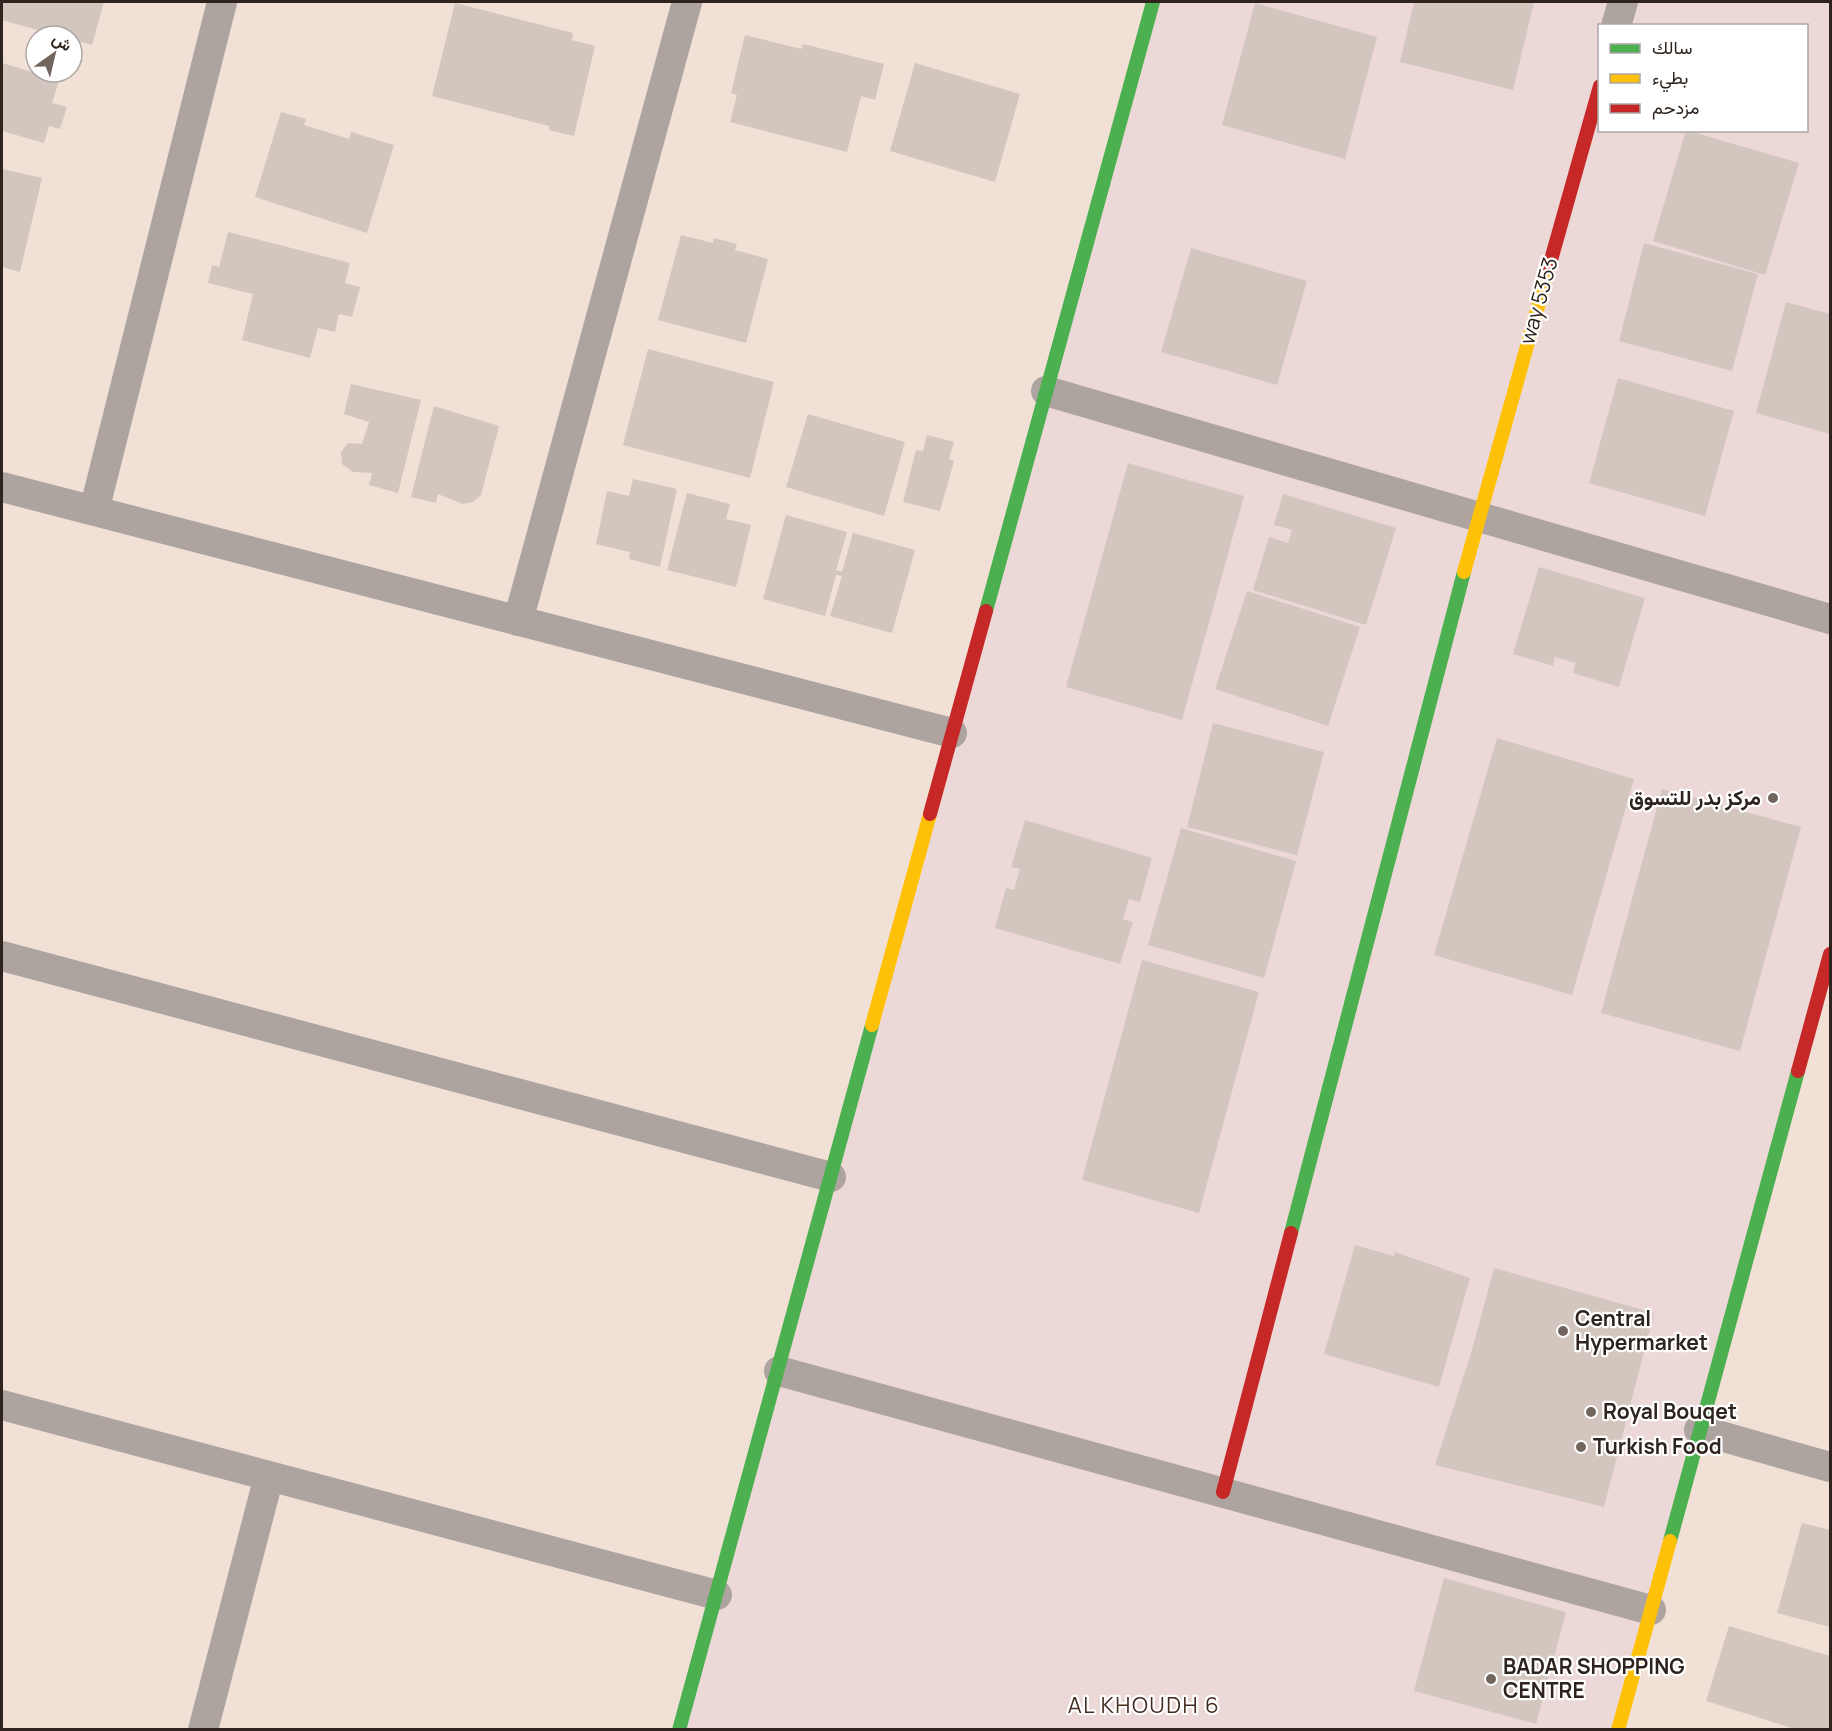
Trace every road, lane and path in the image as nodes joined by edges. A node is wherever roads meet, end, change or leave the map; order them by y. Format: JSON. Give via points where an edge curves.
{"nodes":[{"id":1,"x":222,"y":2,"type":"edge"},
{"id":2,"x":687,"y":2,"type":"edge"},
{"id":3,"x":1153,"y":2,"type":"edge"},
{"id":4,"x":1623,"y":2,"type":"edge"},
{"id":5,"x":1617,"y":24,"type":"edge"},
{"id":6,"x":1598,"y":90,"type":"edge"},
{"id":7,"x":1046,"y":390,"type":"junction"},
{"id":8,"x":2,"y":487,"type":"edge"},
{"id":9,"x":94,"y":511,"type":"junction"},
{"id":10,"x":1479,"y":517,"type":"junction"},
{"id":11,"x":1830,"y":619,"type":"edge"},
{"id":12,"x":518,"y":621,"type":"junction"},
{"id":13,"x":952,"y":734,"type":"junction"},
{"id":14,"x":1830,"y":954,"type":"edge"},
{"id":15,"x":2,"y":956,"type":"edge"},
{"id":16,"x":831,"y":1177,"type":"junction"},
{"id":17,"x":778,"y":1371,"type":"junction"},
{"id":18,"x":2,"y":1405,"type":"edge"},
{"id":19,"x":1699,"y":1430,"type":"junction"},
{"id":20,"x":1830,"y":1467,"type":"edge"},
{"id":21,"x":269,"y":1476,"type":"junction"},
{"id":22,"x":1223,"y":1492,"type":"junction"},
{"id":23,"x":717,"y":1595,"type":"junction"},
{"id":24,"x":1651,"y":1610,"type":"junction"},
{"id":25,"x":203,"y":1730,"type":"edge"},
{"id":26,"x":679,"y":1730,"type":"edge"},
{"id":27,"x":1618,"y":1730,"type":"edge"}],
"edges":[{"from":1,"to":9,"type":"street"},
{"from":2,"to":12,"type":"street"},
{"from":3,"to":7,"type":"street"},
{"from":4,"to":5,"type":"street"},
{"from":6,"to":10,"type":"street","name":"way 5353"},
{"from":7,"to":10,"type":"street"},
{"from":7,"to":13,"type":"street"},
{"from":8,"to":9,"type":"street"},
{"from":9,"to":12,"type":"street"},
{"from":10,"to":11,"type":"street"},
{"from":10,"to":22,"type":"street","name":"way 5353"},
{"from":12,"to":13,"type":"street"},
{"from":13,"to":16,"type":"street"},
{"from":14,"to":19,"type":"street"},
{"from":15,"to":16,"type":"street"},
{"from":16,"to":17,"type":"street"},
{"from":17,"to":22,"type":"street"},
{"from":17,"to":23,"type":"street"},
{"from":18,"to":21,"type":"street"},
{"from":19,"to":20,"type":"street"},
{"from":19,"to":24,"type":"street"},
{"from":21,"to":23,"type":"street"},
{"from":21,"to":25,"type":"street"},
{"from":22,"to":24,"type":"street"},
{"from":23,"to":26,"type":"street"},
{"from":24,"to":27,"type":"street"}]}
